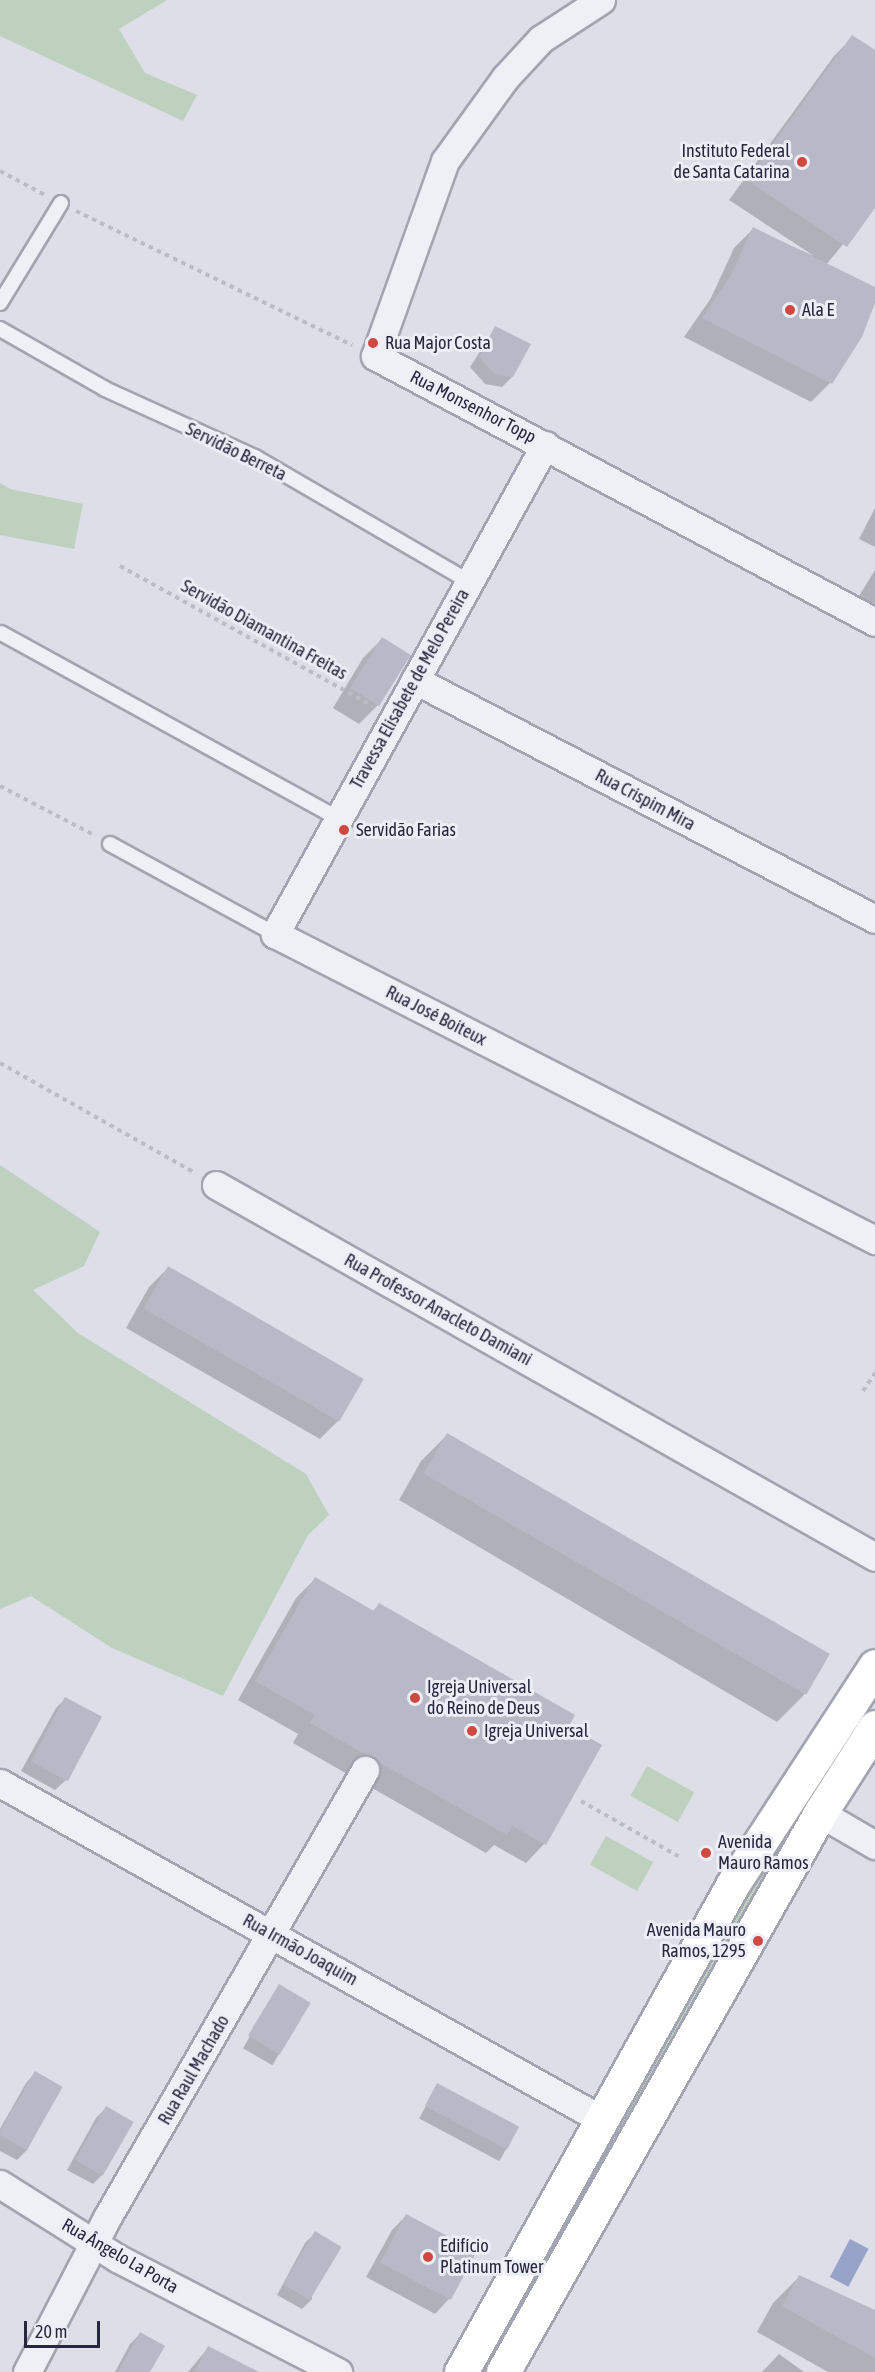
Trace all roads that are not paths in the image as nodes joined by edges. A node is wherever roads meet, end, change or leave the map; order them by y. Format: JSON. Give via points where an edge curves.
{"nodes":[{"id":1,"x":601,"y":0,"type":"edge"},
{"id":2,"x":61,"y":203,"type":"road end"},
{"id":3,"x":0,"y":303,"type":"edge"},
{"id":4,"x":0,"y":329,"type":"edge"},
{"id":5,"x":545,"y":445,"type":"junction"},
{"id":6,"x":470,"y":582,"type":"junction"},
{"id":7,"x":875,"y":622,"type":"edge"},
{"id":8,"x":2,"y":633,"type":"edge"},
{"id":9,"x":415,"y":680,"type":"junction"},
{"id":10,"x":339,"y":819,"type":"junction"},
{"id":11,"x":110,"y":844,"type":"road end"},
{"id":12,"x":875,"y":920,"type":"edge"},
{"id":13,"x":275,"y":934,"type":"junction"},
{"id":14,"x":216,"y":1185,"type":"road end"},
{"id":15,"x":875,"y":1240,"type":"edge"},
{"id":16,"x":875,"y":1557,"type":"edge"},
{"id":17,"x":875,"y":1666,"type":"edge"},
{"id":18,"x":875,"y":1727,"type":"edge"},
{"id":19,"x":365,"y":1770,"type":"dead end"},
{"id":20,"x":0,"y":1783,"type":"edge"},
{"id":21,"x":789,"y":1795,"type":"junction"},
{"id":22,"x":820,"y":1813,"type":"junction"},
{"id":23,"x":875,"y":1845,"type":"edge"},
{"id":24,"x":272,"y":1935,"type":"junction"},
{"id":25,"x":599,"y":2118,"type":"junction"},
{"id":26,"x":0,"y":2184,"type":"edge"},
{"id":27,"x":95,"y":2243,"type":"junction"},
{"id":28,"x":27,"y":2372,"type":"edge"},
{"id":29,"x":338,"y":2372,"type":"edge"},
{"id":30,"x":461,"y":2372,"type":"edge"},
{"id":31,"x":503,"y":2372,"type":"edge"}],
"edges":[{"from":1,"to":5,"type":"street","name":"Rua Monsenhor Topp","via":[[541,39],[505,78],[445,161],[375,356]]},
{"from":2,"to":3,"type":"lane"},
{"from":4,"to":6,"type":"lane","name":"Servidão Berreta","via":[[105,389],[255,457]]},
{"from":5,"to":6,"type":"street","name":"Travessa Elisabete de Melo Pereira"},
{"from":5,"to":7,"type":"street","name":"Rua Monsenhor Topp"},
{"from":6,"to":9,"type":"street","name":"Travessa Elisabete de Melo Pereira"},
{"from":8,"to":10,"type":"lane"},
{"from":9,"to":10,"type":"street","name":"Travessa Elisabete de Melo Pereira"},
{"from":9,"to":12,"type":"street","name":"Rua Crispim Mira"},
{"from":10,"to":13,"type":"street","name":"Travessa Elisabete de Melo Pereira"},
{"from":11,"to":13,"type":"lane","name":"Rua José Boiteux"},
{"from":13,"to":15,"type":"street","name":"Rua José Boiteux"},
{"from":14,"to":16,"type":"street","name":"Rua Professor Anacleto Damiani"},
{"from":17,"to":21,"type":"main road"},
{"from":18,"to":22,"type":"main road"},
{"from":19,"to":24,"type":"street","name":"Rua Raul Machado"},
{"from":20,"to":24,"type":"street","name":"Rua Irmão Joaquim"},
{"from":21,"to":22,"type":"main road"},
{"from":21,"to":25,"type":"main road","via":[[733,1884]]},
{"from":22,"to":23,"type":"street"},
{"from":22,"to":31,"type":"main road"},
{"from":24,"to":25,"type":"street","name":"Rua Irmão Joaquim"},
{"from":24,"to":27,"type":"street","name":"Rua Raul Machado"},
{"from":25,"to":30,"type":"main road"},
{"from":26,"to":27,"type":"street","name":"Rua Ângelo La Porta"},
{"from":27,"to":28,"type":"street","name":"Rua Raul Machado"},
{"from":27,"to":29,"type":"street","name":"Rua Ângelo La Porta"}]}
